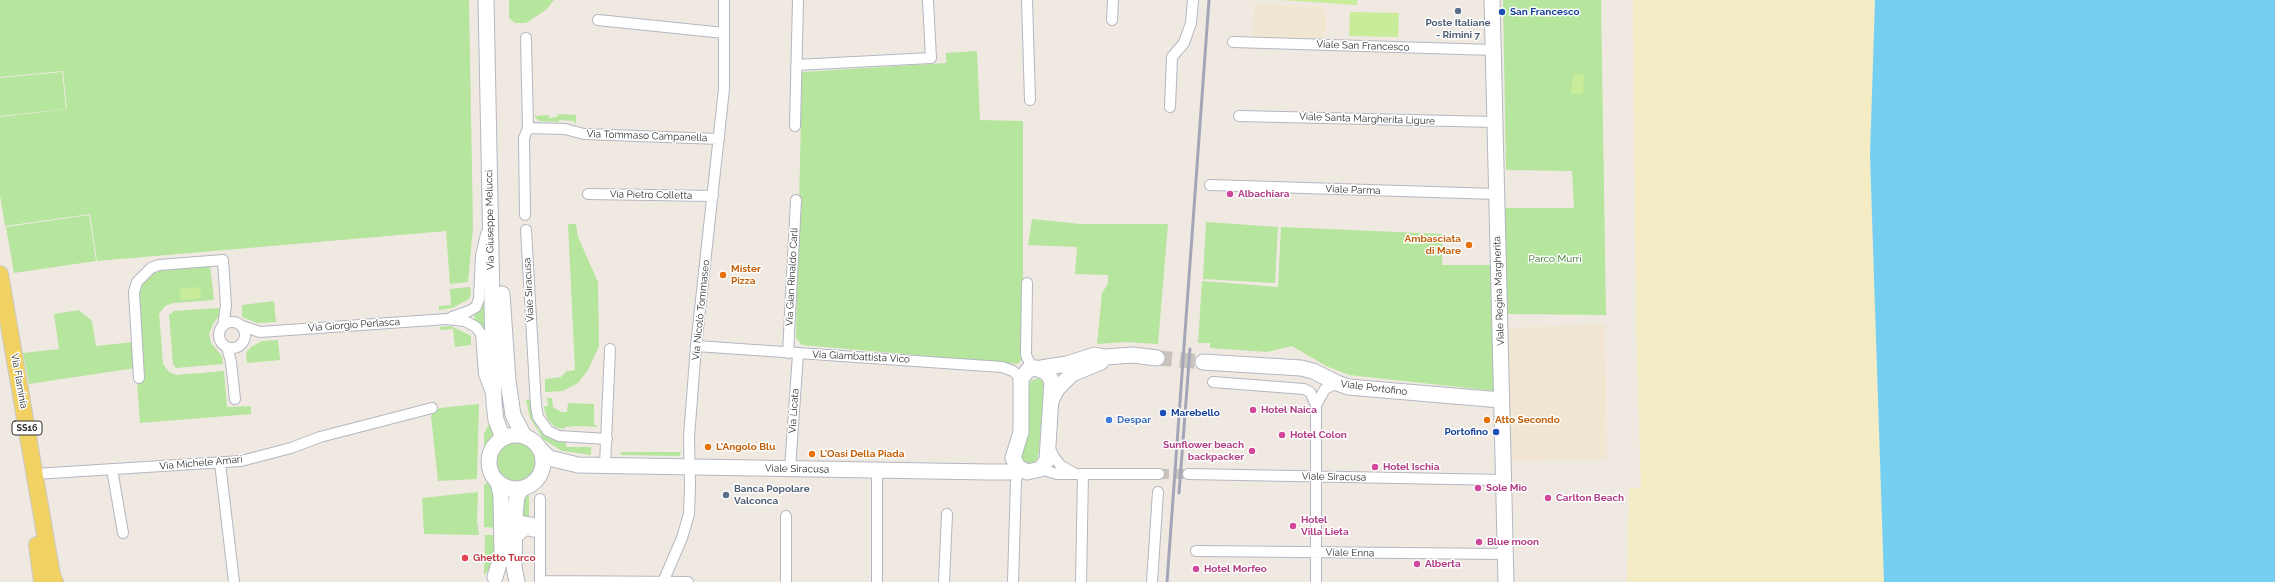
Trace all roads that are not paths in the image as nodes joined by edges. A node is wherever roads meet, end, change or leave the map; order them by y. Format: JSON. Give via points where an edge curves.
{"nodes":[{"id":1,"x":486,"y":0,"type":"edge"},
{"id":2,"x":495,"y":0,"type":"edge"},
{"id":3,"x":724,"y":0,"type":"edge"},
{"id":4,"x":798,"y":0,"type":"edge"},
{"id":5,"x":928,"y":0,"type":"edge"},
{"id":6,"x":1027,"y":0,"type":"edge"},
{"id":7,"x":1113,"y":0,"type":"edge"},
{"id":8,"x":1193,"y":0,"type":"edge"},
{"id":9,"x":1492,"y":0,"type":"edge"},
{"id":10,"x":598,"y":20,"type":"dead end"},
{"id":11,"x":1112,"y":20,"type":"dead end"},
{"id":12,"x":724,"y":33,"type":"junction"},
{"id":13,"x":526,"y":38,"type":"dead end"},
{"id":14,"x":1233,"y":42,"type":"dead end"},
{"id":15,"x":1493,"y":50,"type":"junction"},
{"id":16,"x":796,"y":65,"type":"junction"},
{"id":17,"x":1030,"y":100,"type":"dead end"},
{"id":18,"x":1170,"y":107,"type":"dead end"},
{"id":19,"x":1239,"y":116,"type":"dead end"},
{"id":20,"x":1495,"y":122,"type":"junction"},
{"id":21,"x":795,"y":126,"type":"dead end"},
{"id":22,"x":528,"y":128,"type":"junction"},
{"id":23,"x":720,"y":139,"type":"junction"},
{"id":24,"x":1210,"y":185,"type":"dead end"},
{"id":25,"x":588,"y":194,"type":"dead end"},
{"id":26,"x":1496,"y":194,"type":"junction"},
{"id":27,"x":713,"y":196,"type":"junction"},
{"id":28,"x":796,"y":200,"type":"dead end"},
{"id":29,"x":525,"y":216,"type":"dead end"},
{"id":30,"x":490,"y":219,"type":"junction"},
{"id":31,"x":526,"y":230,"type":"dead end"},
{"id":32,"x":0,"y":274,"type":"edge"},
{"id":33,"x":1027,"y":283,"type":"dead end"},
{"id":34,"x":226,"y":306,"type":"junction"},
{"id":35,"x":447,"y":319,"type":"junction"},
{"id":36,"x":239,"y":324,"type":"junction"},
{"id":37,"x":223,"y":326,"type":"junction"},
{"id":38,"x":0,"y":327,"type":"edge"},
{"id":39,"x":260,"y":332,"type":"junction"},
{"id":40,"x":241,"y":344,"type":"junction"},
{"id":41,"x":227,"y":346,"type":"junction"},
{"id":42,"x":696,"y":346,"type":"junction"},
{"id":43,"x":610,"y":349,"type":"dead end"},
{"id":44,"x":793,"y":353,"type":"junction"},
{"id":45,"x":1105,"y":357,"type":"junction"},
{"id":46,"x":1157,"y":358,"type":"tunnel mouth"},
{"id":47,"x":231,"y":362,"type":"junction"},
{"id":48,"x":1203,"y":362,"type":"tunnel mouth"},
{"id":49,"x":1031,"y":372,"type":"junction"},
{"id":50,"x":139,"y":378,"type":"dead end"},
{"id":51,"x":1213,"y":382,"type":"dead end"},
{"id":52,"x":1337,"y":383,"type":"junction"},
{"id":53,"x":235,"y":399,"type":"dead end"},
{"id":54,"x":1052,"y":399,"type":"junction"},
{"id":55,"x":1501,"y":400,"type":"junction"},
{"id":56,"x":494,"y":403,"type":"junction"},
{"id":57,"x":1316,"y":405,"type":"junction"},
{"id":58,"x":432,"y":408,"type":"dead end"},
{"id":59,"x":524,"y":436,"type":"junction"},
{"id":60,"x":503,"y":438,"type":"junction"},
{"id":61,"x":607,"y":439,"type":"junction"},
{"id":62,"x":1048,"y":443,"type":"junction"},
{"id":63,"x":541,"y":450,"type":"junction"},
{"id":64,"x":1014,"y":450,"type":"junction"},
{"id":65,"x":220,"y":463,"type":"junction"},
{"id":66,"x":578,"y":465,"type":"junction"},
{"id":67,"x":605,"y":465,"type":"junction"},
{"id":68,"x":690,"y":466,"type":"junction"},
{"id":69,"x":112,"y":469,"type":"junction"},
{"id":70,"x":790,"y":469,"type":"junction"},
{"id":71,"x":877,"y":471,"type":"junction"},
{"id":72,"x":989,"y":472,"type":"junction"},
{"id":73,"x":1024,"y":472,"type":"junction"},
{"id":74,"x":35,"y":474,"type":"junction"},
{"id":75,"x":1080,"y":474,"type":"junction"},
{"id":76,"x":1159,"y":474,"type":"tunnel mouth"},
{"id":77,"x":1188,"y":474,"type":"tunnel mouth"},
{"id":78,"x":1314,"y":477,"type":"junction"},
{"id":79,"x":1503,"y":480,"type":"junction"},
{"id":80,"x":498,"y":482,"type":"junction"},
{"id":81,"x":528,"y":485,"type":"junction"},
{"id":82,"x":1158,"y":492,"type":"dead end"},
{"id":83,"x":540,"y":499,"type":"dead end"},
{"id":84,"x":947,"y":514,"type":"dead end"},
{"id":85,"x":515,"y":515,"type":"junction"},
{"id":86,"x":786,"y":516,"type":"dead end"},
{"id":87,"x":539,"y":528,"type":"junction"},
{"id":88,"x":123,"y":533,"type":"dead end"},
{"id":89,"x":514,"y":540,"type":"junction"},
{"id":90,"x":1196,"y":551,"type":"dead end"},
{"id":91,"x":1316,"y":553,"type":"junction"},
{"id":92,"x":1505,"y":554,"type":"junction"},
{"id":93,"x":491,"y":579,"type":"edge"},
{"id":94,"x":42,"y":582,"type":"edge"},
{"id":95,"x":55,"y":582,"type":"edge"},
{"id":96,"x":234,"y":582,"type":"edge"},
{"id":97,"x":516,"y":582,"type":"edge"},
{"id":98,"x":540,"y":582,"type":"edge"},
{"id":99,"x":589,"y":582,"type":"edge"},
{"id":100,"x":663,"y":582,"type":"edge"},
{"id":101,"x":688,"y":582,"type":"edge"},
{"id":102,"x":786,"y":582,"type":"edge"},
{"id":103,"x":877,"y":582,"type":"edge"},
{"id":104,"x":944,"y":582,"type":"edge"},
{"id":105,"x":1013,"y":582,"type":"edge"},
{"id":106,"x":1081,"y":582,"type":"edge"},
{"id":107,"x":1152,"y":582,"type":"edge"},
{"id":108,"x":1316,"y":582,"type":"edge"},
{"id":109,"x":1506,"y":582,"type":"edge"}],
"edges":[{"from":1,"to":30,"type":"street","name":"Via Giuseppe Melucci"},
{"from":2,"to":59,"type":"street","name":"Via Giuseppe Melucci","via":[[503,335],[513,415]]},
{"from":3,"to":12,"type":"street","name":"Via Nicolò Tommaseo"},
{"from":4,"to":16,"type":"street"},
{"from":5,"to":16,"type":"street","via":[[931,58]]},
{"from":6,"to":17,"type":"street"},
{"from":7,"to":11,"type":"street"},
{"from":8,"to":18,"type":"street","via":[[1189,30],[1184,43],[1172,57]]},
{"from":9,"to":15,"type":"street","name":"Viale Regina Margherita"},
{"from":10,"to":12,"type":"street"},
{"from":12,"to":23,"type":"street","name":"Via Nicolò Tommaseo","via":[[724,89]]},
{"from":13,"to":22,"type":"street"},
{"from":14,"to":15,"type":"street","name":"Viale San Francesco"},
{"from":15,"to":20,"type":"street","name":"Viale Regina Margherita"},
{"from":16,"to":21,"type":"street"},
{"from":19,"to":20,"type":"street","name":"Viale Santa Margherita Ligure"},
{"from":20,"to":26,"type":"street","name":"Viale Regina Margherita"},
{"from":22,"to":23,"type":"street","name":"Via Tommaso Campanella","via":[[565,129],[584,134]]},
{"from":22,"to":29,"type":"street","via":[[524,138]]},
{"from":23,"to":27,"type":"street","name":"Via Nicolò Tommaseo"},
{"from":24,"to":26,"type":"street","name":"Viale Parma"},
{"from":25,"to":27,"type":"street","name":"Via Pietro Colletta"},
{"from":26,"to":55,"type":"street","name":"Viale Regina Margherita"},
{"from":27,"to":42,"type":"street","name":"Via Nicolò Tommaseo"},
{"from":28,"to":44,"type":"street","name":"Via Gian Rinaldo Carli"},
{"from":30,"to":35,"type":"street","name":"Via Giorgio Perlasca","via":[[481,256],[479,299],[476,307]]},
{"from":30,"to":56,"type":"street","name":"Via Giuseppe Melucci"},
{"from":31,"to":61,"type":"street","name":"Viale Siracusa","via":[[538,417],[548,431],[559,436]]},
{"from":32,"to":74,"type":"main road","name":"Via Flaminia","number":"SS16"},
{"from":33,"to":49,"type":"street","via":[[1026,355]]},
{"from":34,"to":36,"type":"street"},
{"from":34,"to":37,"type":"street"},
{"from":34,"to":50,"type":"street","via":[[223,260],[159,265],[143,274],[134,292]]},
{"from":35,"to":39,"type":"street","name":"Via Giorgio Perlasca"},
{"from":35,"to":56,"type":"street","name":"Via Giorgio Perlasca","via":[[470,323],[480,334],[484,374]]},
{"from":36,"to":37,"type":"street","via":[[228,322]]},
{"from":36,"to":39,"type":"street","name":"Via Giorgio Perlasca"},
{"from":36,"to":40,"type":"street","via":[[245,336]]},
{"from":37,"to":41,"type":"street","via":[[219,336]]},
{"from":38,"to":94,"type":"main road","name":"Via Flaminia","number":"SS16"},
{"from":39,"to":40,"type":"street","name":"Via Giorgio Perlasca"},
{"from":40,"to":41,"type":"street"},
{"from":40,"to":47,"type":"street"},
{"from":41,"to":47,"type":"street"},
{"from":42,"to":44,"type":"street","name":"Via Giambattista Vico"},
{"from":42,"to":68,"type":"street","name":"Via Nicolò Tommaseo","via":[[689,437]]},
{"from":43,"to":61,"type":"street"},
{"from":44,"to":49,"type":"street","name":"Via Giambattista Vico","via":[[1002,367],[1013,371]]},
{"from":44,"to":70,"type":"street","name":"Via Licata"},
{"from":45,"to":46,"type":"street","via":[[1133,355]]},
{"from":45,"to":49,"type":"street","via":[[1095,355]]},
{"from":45,"to":54,"type":"street","via":[[1100,363],[1072,374],[1057,389]]},
{"from":47,"to":53,"type":"street"},
{"from":48,"to":52,"type":"street","name":"Viale Portofino","via":[[1301,368]]},
{"from":49,"to":54,"type":"street","via":[[1048,373],[1052,381]]},
{"from":49,"to":64,"type":"street","via":[[1021,432]]},
{"from":51,"to":57,"type":"street","via":[[1304,389],[1310,392]]},
{"from":52,"to":55,"type":"street","name":"Viale Portofino","via":[[1369,389]]},
{"from":52,"to":57,"type":"street","via":[[1324,389]]},
{"from":54,"to":62,"type":"street"},
{"from":55,"to":79,"type":"street","name":"Viale Regina Margherita"},
{"from":56,"to":60,"type":"street","name":"Via Giuseppe Melucci","via":[[496,420]]},
{"from":57,"to":78,"type":"street"},
{"from":58,"to":65,"type":"street","name":"Via Michele Amari","via":[[320,437],[291,448],[241,461]]},
{"from":59,"to":60,"type":"street","via":[[513,435]]},
{"from":59,"to":63,"type":"street","via":[[534,441]]},
{"from":60,"to":80,"type":"street","via":[[491,450],[489,461],[491,473]]},
{"from":61,"to":67,"type":"street"},
{"from":62,"to":73,"type":"street","via":[[1047,460]]},
{"from":62,"to":75,"type":"street","via":[[1061,466]]},
{"from":63,"to":66,"type":"street","name":"Viale Siracusa","via":[[549,458]]},
{"from":63,"to":81,"type":"street","via":[[543,468]]},
{"from":64,"to":72,"type":"street","name":"Viale Siracusa","via":[[1007,462]]},
{"from":64,"to":73,"type":"street","via":[[1013,458]]},
{"from":65,"to":69,"type":"street","name":"Via Michele Amari"},
{"from":65,"to":96,"type":"street"},
{"from":66,"to":67,"type":"street","name":"Viale Siracusa"},
{"from":66,"to":81,"type":"street","name":"Viale Siracusa","via":[[558,468]]},
{"from":67,"to":68,"type":"street","name":"Viale Siracusa"},
{"from":68,"to":70,"type":"street","name":"Viale Siracusa"},
{"from":68,"to":100,"type":"street","name":"Via Nicolò Tommaseo","via":[[689,514],[682,538]]},
{"from":69,"to":74,"type":"street","name":"Via Michele Amari"},
{"from":69,"to":88,"type":"street"},
{"from":70,"to":71,"type":"street","name":"Viale Siracusa"},
{"from":71,"to":72,"type":"street","name":"Viale Siracusa"},
{"from":71,"to":103,"type":"street"},
{"from":72,"to":73,"type":"street","name":"Viale Siracusa"},
{"from":73,"to":75,"type":"street","name":"Viale Siracusa"},
{"from":73,"to":105,"type":"street"},
{"from":74,"to":95,"type":"main road","name":"Via Flaminia","number":"SS16"},
{"from":75,"to":76,"type":"street","name":"Viale Siracusa"},
{"from":75,"to":106,"type":"street"},
{"from":77,"to":78,"type":"street","name":"Viale Siracusa"},
{"from":78,"to":79,"type":"street","name":"Viale Siracusa"},
{"from":78,"to":91,"type":"street"},
{"from":79,"to":92,"type":"street","name":"Viale Regina Margherita"},
{"from":80,"to":81,"type":"street","via":[[512,489]]},
{"from":80,"to":93,"type":"street","via":[[501,496],[502,554]]},
{"from":81,"to":85,"type":"street","via":[[517,496]]},
{"from":82,"to":107,"type":"street"},
{"from":83,"to":87,"type":"street"},
{"from":84,"to":104,"type":"street"},
{"from":85,"to":87,"type":"street","via":[[521,521]]},
{"from":85,"to":89,"type":"street"},
{"from":86,"to":102,"type":"street"},
{"from":87,"to":89,"type":"street","via":[[526,530]]},
{"from":87,"to":98,"type":"street"},
{"from":89,"to":97,"type":"street"},
{"from":90,"to":91,"type":"street","name":"Viale Enna"},
{"from":91,"to":92,"type":"street","name":"Viale Enna"},
{"from":91,"to":108,"type":"street"},
{"from":92,"to":109,"type":"street","name":"Viale Regina Margherita"},
{"from":93,"to":97,"type":"street","via":[[505,576]]},
{"from":98,"to":99,"type":"street"},
{"from":99,"to":100,"type":"street"},
{"from":100,"to":101,"type":"street"}]}
